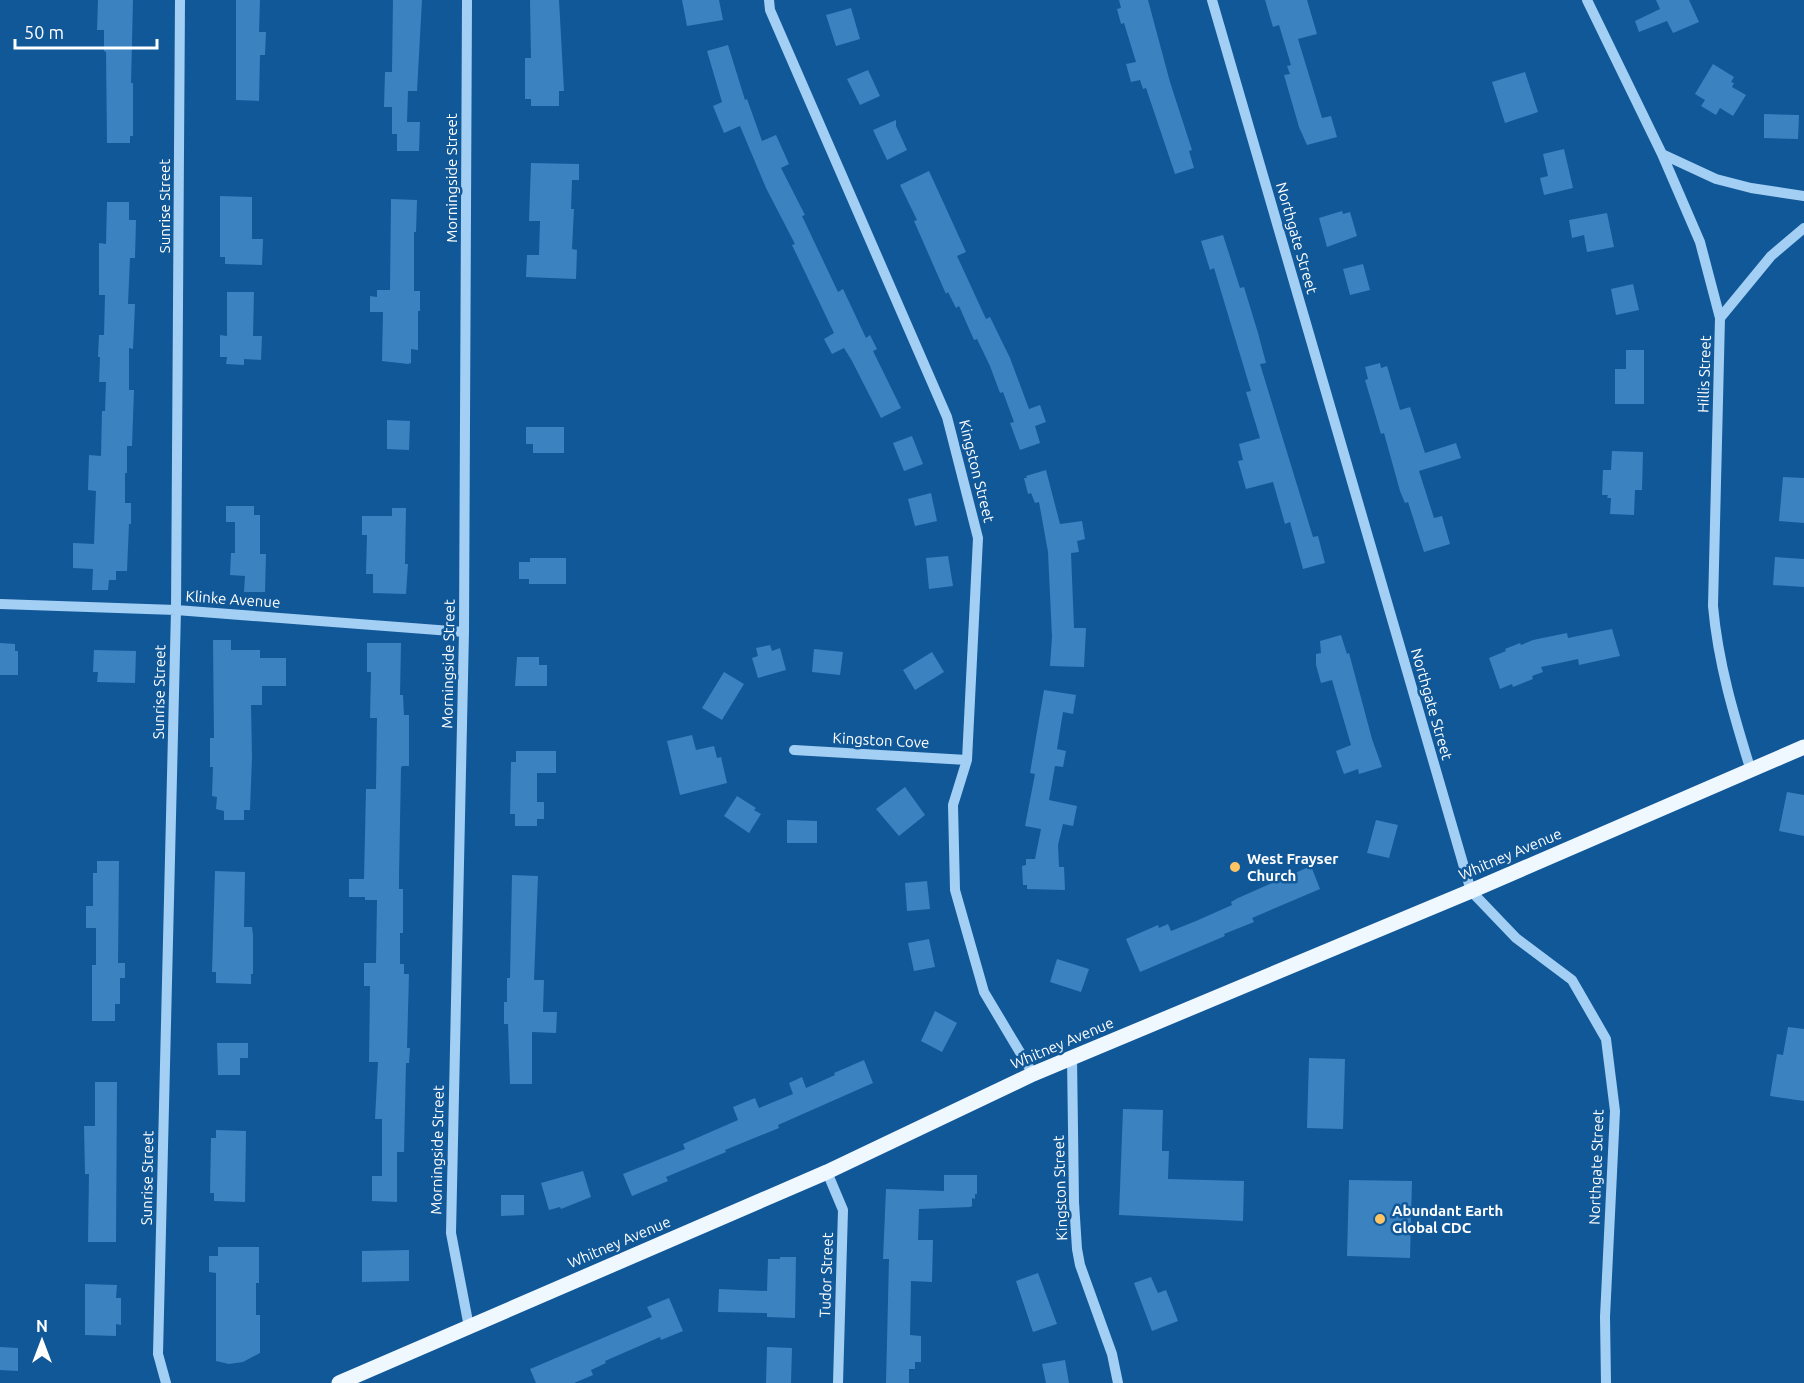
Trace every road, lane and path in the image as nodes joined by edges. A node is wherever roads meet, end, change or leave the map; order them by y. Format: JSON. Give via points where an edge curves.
{"nodes":[{"id":1,"x":180,"y":0,"type":"edge"},
{"id":2,"x":467,"y":0,"type":"edge"},
{"id":3,"x":769,"y":0,"type":"edge"},
{"id":4,"x":1212,"y":0,"type":"edge"},
{"id":5,"x":1587,"y":0,"type":"edge"},
{"id":6,"x":1662,"y":154,"type":"junction"},
{"id":7,"x":1804,"y":196,"type":"edge"},
{"id":8,"x":1804,"y":228,"type":"edge"},
{"id":9,"x":1720,"y":318,"type":"junction"},
{"id":10,"x":0,"y":604,"type":"edge"},
{"id":11,"x":176,"y":610,"type":"junction"},
{"id":12,"x":464,"y":632,"type":"junction"},
{"id":13,"x":1804,"y":747,"type":"edge"},
{"id":14,"x":794,"y":750,"type":"dead end"},
{"id":15,"x":967,"y":760,"type":"junction"},
{"id":16,"x":1751,"y":771,"type":"junction"},
{"id":17,"x":1471,"y":891,"type":"junction"},
{"id":18,"x":1072,"y":1057,"type":"junction"},
{"id":19,"x":1034,"y":1074,"type":"junction"},
{"id":20,"x":827,"y":1172,"type":"junction"},
{"id":21,"x":469,"y":1327,"type":"junction"},
{"id":22,"x":166,"y":1383,"type":"edge"},
{"id":23,"x":339,"y":1383,"type":"edge"},
{"id":24,"x":838,"y":1383,"type":"edge"},
{"id":25,"x":1118,"y":1383,"type":"edge"},
{"id":26,"x":1606,"y":1383,"type":"edge"}],
"edges":[{"from":1,"to":11,"type":"street","name":"Sunrise Street"},
{"from":2,"to":12,"type":"street","name":"Morningside Street"},
{"from":3,"to":15,"type":"street","name":"Kingston Street","via":[[950,428],[978,538]]},
{"from":4,"to":17,"type":"street","name":"Northgate Street"},
{"from":5,"to":6,"type":"street","name":"Hillis Street"},
{"from":6,"to":7,"type":"street","via":[[1716,179]]},
{"from":6,"to":9,"type":"street","name":"Hillis Street","via":[[1700,242]]},
{"from":8,"to":9,"type":"street","via":[[1771,256]]},
{"from":9,"to":16,"type":"street","name":"Hillis Street","via":[[1713,606],[1726,690]]},
{"from":10,"to":11,"type":"street","name":"Klinke Avenue"},
{"from":11,"to":12,"type":"street","name":"Klinke Avenue"},
{"from":11,"to":22,"type":"street","name":"Sunrise Street","via":[[158,1354]]},
{"from":12,"to":21,"type":"street","name":"Morningside Street","via":[[451,1233]]},
{"from":13,"to":16,"type":"main road","name":"Whitney Avenue"},
{"from":14,"to":15,"type":"street","name":"Kingston Cove"},
{"from":15,"to":19,"type":"street","name":"Kingston Street","via":[[953,805],[955,890],[984,992]]},
{"from":16,"to":17,"type":"main road","name":"Whitney Avenue"},
{"from":17,"to":18,"type":"main road","name":"Whitney Avenue"},
{"from":17,"to":26,"type":"street","name":"Northgate Street","via":[[1516,938],[1572,980],[1606,1040],[1615,1111],[1605,1317]]},
{"from":18,"to":19,"type":"main road","name":"Whitney Avenue"},
{"from":18,"to":25,"type":"street","name":"Kingston Street","via":[[1077,1249]]},
{"from":19,"to":20,"type":"main road","name":"Whitney Avenue"},
{"from":20,"to":21,"type":"main road","name":"Whitney Avenue"},
{"from":20,"to":24,"type":"street","name":"Tudor Street","via":[[843,1210]]},
{"from":21,"to":23,"type":"main road","name":"Whitney Avenue"}]}
